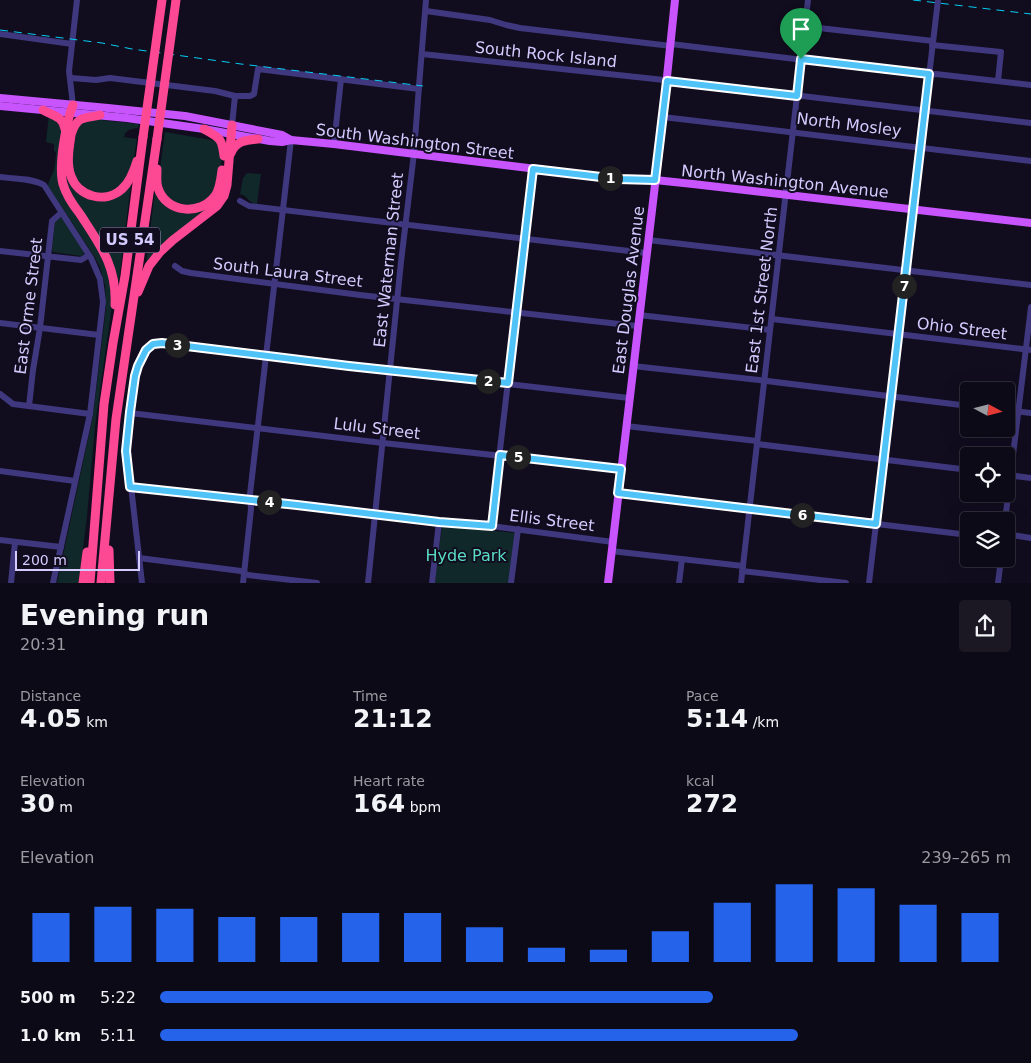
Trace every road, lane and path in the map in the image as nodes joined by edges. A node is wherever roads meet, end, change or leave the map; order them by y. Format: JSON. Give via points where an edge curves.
{"nodes":[{"id":1,"x":77,"y":0,"type":"edge"},
{"id":2,"x":162,"y":0,"type":"edge"},
{"id":3,"x":176,"y":0,"type":"edge"},
{"id":4,"x":426,"y":0,"type":"edge"},
{"id":5,"x":676,"y":0,"type":"edge"},
{"id":6,"x":808,"y":0,"type":"edge"},
{"id":7,"x":938,"y":0,"type":"edge"},
{"id":8,"x":426,"y":11,"type":"junction"},
{"id":9,"x":819,"y":28,"type":"dead end"},
{"id":10,"x":0,"y":34,"type":"edge"},
{"id":11,"x":932,"y":43,"type":"junction"},
{"id":12,"x":72,"y":44,"type":"junction"},
{"id":13,"x":671,"y":45,"type":"junction"},
{"id":14,"x":422,"y":54,"type":"junction"},
{"id":15,"x":801,"y":59,"type":"junction"},
{"id":16,"x":929,"y":74,"type":"junction"},
{"id":17,"x":70,"y":78,"type":"junction"},
{"id":18,"x":341,"y":79,"type":"junction"},
{"id":19,"x":667,"y":81,"type":"junction"},
{"id":20,"x":998,"y":81,"type":"junction"},
{"id":21,"x":1031,"y":85,"type":"edge"},
{"id":22,"x":418,"y":89,"type":"junction"},
{"id":23,"x":235,"y":96,"type":"junction"},
{"id":24,"x":797,"y":96,"type":"junction"},
{"id":25,"x":0,"y":98,"type":"edge"},
{"id":26,"x":0,"y":106,"type":"edge"},
{"id":27,"x":44,"y":110,"type":"junction"},
{"id":28,"x":72,"y":110,"type":"junction"},
{"id":29,"x":925,"y":111,"type":"junction"},
{"id":30,"x":100,"y":115,"type":"junction"},
{"id":31,"x":663,"y":117,"type":"junction"},
{"id":32,"x":1031,"y":123,"type":"edge"},
{"id":33,"x":204,"y":129,"type":"junction"},
{"id":34,"x":231,"y":131,"type":"junction"},
{"id":35,"x":69,"y":132,"type":"junction"},
{"id":36,"x":793,"y":132,"type":"junction"},
{"id":37,"x":144,"y":137,"type":"junction"},
{"id":38,"x":157,"y":139,"type":"junction"},
{"id":39,"x":258,"y":139,"type":"junction"},
{"id":40,"x":291,"y":140,"type":"junction"},
{"id":41,"x":334,"y":144,"type":"junction"},
{"id":42,"x":921,"y":147,"type":"junction"},
{"id":43,"x":414,"y":153,"type":"junction"},
{"id":44,"x":224,"y":156,"type":"junction"},
{"id":45,"x":1031,"y":161,"type":"edge"},
{"id":46,"x":533,"y":169,"type":"junction"},
{"id":47,"x":228,"y":171,"type":"junction"},
{"id":48,"x":0,"y":177,"type":"edge"},
{"id":49,"x":655,"y":180,"type":"junction"},
{"id":50,"x":786,"y":194,"type":"junction"},
{"id":51,"x":240,"y":201,"type":"dead end"},
{"id":52,"x":914,"y":209,"type":"junction"},
{"id":53,"x":283,"y":210,"type":"junction"},
{"id":54,"x":61,"y":213,"type":"junction"},
{"id":55,"x":1031,"y":223,"type":"edge"},
{"id":56,"x":405,"y":225,"type":"junction"},
{"id":57,"x":525,"y":239,"type":"junction"},
{"id":58,"x":648,"y":240,"type":"junction"},
{"id":59,"x":0,"y":250,"type":"edge"},
{"id":60,"x":646,"y":253,"type":"junction"},
{"id":61,"x":89,"y":255,"type":"junction"},
{"id":62,"x":48,"y":256,"type":"junction"},
{"id":63,"x":779,"y":256,"type":"junction"},
{"id":64,"x":175,"y":266,"type":"dead end"},
{"id":65,"x":906,"y":272,"type":"junction"},
{"id":66,"x":274,"y":284,"type":"junction"},
{"id":67,"x":1031,"y":285,"type":"edge"},
{"id":68,"x":397,"y":299,"type":"junction"},
{"id":69,"x":1031,"y":308,"type":"edge"},
{"id":70,"x":516,"y":312,"type":"junction"},
{"id":71,"x":639,"y":315,"type":"junction"},
{"id":72,"x":772,"y":319,"type":"junction"},
{"id":73,"x":0,"y":323,"type":"edge"},
{"id":74,"x":129,"y":324,"type":"junction"},
{"id":75,"x":637,"y":326,"type":"junction"},
{"id":76,"x":40,"y":328,"type":"junction"},
{"id":77,"x":770,"y":330,"type":"junction"},
{"id":78,"x":99,"y":334,"type":"junction"},
{"id":79,"x":898,"y":334,"type":"junction"},
{"id":80,"x":113,"y":342,"type":"junction"},
{"id":81,"x":1028,"y":350,"type":"edge"},
{"id":82,"x":266,"y":356,"type":"junction"},
{"id":83,"x":633,"y":366,"type":"junction"},
{"id":84,"x":390,"y":371,"type":"junction"},
{"id":85,"x":764,"y":380,"type":"junction"},
{"id":86,"x":508,"y":383,"type":"junction"},
{"id":87,"x":0,"y":394,"type":"edge"},
{"id":88,"x":891,"y":397,"type":"junction"},
{"id":89,"x":629,"y":398,"type":"junction"},
{"id":90,"x":960,"y":405,"type":"edge"},
{"id":91,"x":29,"y":406,"type":"junction"},
{"id":92,"x":130,"y":412,"type":"junction"},
{"id":93,"x":1015,"y":412,"type":"edge"},
{"id":94,"x":1018,"y":412,"type":"junction"},
{"id":95,"x":1031,"y":413,"type":"edge"},
{"id":96,"x":90,"y":414,"type":"junction"},
{"id":97,"x":626,"y":426,"type":"junction"},
{"id":98,"x":258,"y":428,"type":"junction"},
{"id":99,"x":382,"y":443,"type":"junction"},
{"id":100,"x":757,"y":443,"type":"junction"},
{"id":101,"x":1012,"y":447,"type":"edge"},
{"id":102,"x":500,"y":455,"type":"junction"},
{"id":103,"x":100,"y":458,"type":"junction"},
{"id":104,"x":884,"y":459,"type":"junction"},
{"id":105,"x":111,"y":465,"type":"junction"},
{"id":106,"x":621,"y":469,"type":"junction"},
{"id":107,"x":960,"y":469,"type":"edge"},
{"id":108,"x":0,"y":471,"type":"edge"},
{"id":109,"x":1015,"y":476,"type":"edge"},
{"id":110,"x":1031,"y":478,"type":"edge"},
{"id":111,"x":75,"y":481,"type":"junction"},
{"id":112,"x":130,"y":487,"type":"junction"},
{"id":113,"x":618,"y":493,"type":"junction"},
{"id":114,"x":251,"y":500,"type":"junction"},
{"id":115,"x":749,"y":508,"type":"junction"},
{"id":116,"x":376,"y":514,"type":"junction"},
{"id":117,"x":439,"y":522,"type":"junction"},
{"id":118,"x":876,"y":524,"type":"junction"},
{"id":119,"x":492,"y":526,"type":"junction"},
{"id":120,"x":518,"y":530,"type":"junction"},
{"id":121,"x":960,"y":533,"type":"edge"},
{"id":122,"x":1015,"y":535,"type":"edge"},
{"id":123,"x":1031,"y":538,"type":"edge"},
{"id":124,"x":0,"y":540,"type":"edge"},
{"id":125,"x":15,"y":542,"type":"junction"},
{"id":126,"x":613,"y":542,"type":"junction"},
{"id":127,"x":61,"y":547,"type":"junction"},
{"id":128,"x":612,"y":551,"type":"junction"},
{"id":129,"x":139,"y":558,"type":"junction"},
{"id":130,"x":682,"y":559,"type":"junction"},
{"id":131,"x":1000,"y":567,"type":"edge"},
{"id":132,"x":742,"y":569,"type":"junction"},
{"id":133,"x":244,"y":573,"type":"junction"},
{"id":134,"x":11,"y":583,"type":"edge"},
{"id":135,"x":54,"y":583,"type":"edge"},
{"id":136,"x":83,"y":583,"type":"edge"},
{"id":137,"x":90,"y":583,"type":"edge"},
{"id":138,"x":101,"y":583,"type":"edge"},
{"id":139,"x":110,"y":583,"type":"edge"},
{"id":140,"x":142,"y":583,"type":"edge"},
{"id":141,"x":243,"y":583,"type":"edge"},
{"id":142,"x":317,"y":583,"type":"edge"},
{"id":143,"x":368,"y":583,"type":"edge"},
{"id":144,"x":432,"y":583,"type":"edge"},
{"id":145,"x":511,"y":583,"type":"edge"},
{"id":146,"x":608,"y":583,"type":"edge"},
{"id":147,"x":679,"y":583,"type":"edge"},
{"id":148,"x":741,"y":583,"type":"edge"},
{"id":149,"x":846,"y":583,"type":"edge"},
{"id":150,"x":869,"y":583,"type":"edge"},
{"id":151,"x":998,"y":583,"type":"edge"}],
"edges":[{"from":1,"to":12,"type":"street"},
{"from":2,"to":37,"type":"highway","number":"US 54","bridge":true},
{"from":3,"to":38,"type":"highway","number":"US 54","bridge":true},
{"from":4,"to":8,"type":"street","name":"East Waterman Street"},
{"from":5,"to":13,"type":"main road","name":"East Douglas Avenue"},
{"from":6,"to":15,"type":"street","name":"East 1st Street North"},
{"from":7,"to":11,"type":"street"},
{"from":8,"to":13,"type":"street","via":[[490,20],[520,28]]},
{"from":8,"to":14,"type":"street","name":"East Waterman Street"},
{"from":9,"to":11,"type":"street"},
{"from":10,"to":12,"type":"street"},
{"from":11,"to":16,"type":"street"},
{"from":11,"to":20,"type":"street","via":[[1001,52]]},
{"from":12,"to":17,"type":"street"},
{"from":13,"to":15,"type":"street"},
{"from":13,"to":19,"type":"main road","name":"East Douglas Avenue"},
{"from":14,"to":19,"type":"street","name":"South Rock Island"},
{"from":14,"to":22,"type":"street","name":"East Waterman Street"},
{"from":15,"to":16,"type":"street"},
{"from":15,"to":24,"type":"street","name":"East 1st Street North"},
{"from":16,"to":20,"type":"street"},
{"from":16,"to":29,"type":"street"},
{"from":17,"to":23,"type":"street","via":[[110,78]]},
{"from":17,"to":28,"type":"street"},
{"from":18,"to":22,"type":"street"},
{"from":18,"to":23,"type":"street","via":[[258,69],[254,94]]},
{"from":18,"to":41,"type":"street"},
{"from":19,"to":24,"type":"street","name":"South Rock Island"},
{"from":19,"to":31,"type":"main road","name":"East Douglas Avenue"},
{"from":20,"to":21,"type":"street"},
{"from":22,"to":43,"type":"street","name":"East Waterman Street"},
{"from":23,"to":34,"type":"street"},
{"from":24,"to":29,"type":"street","name":"South Rock Island"},
{"from":24,"to":36,"type":"street","name":"East 1st Street North"},
{"from":25,"to":28,"type":"main road","name":"South Washington Street"},
{"from":26,"to":27,"type":"main road","name":"South Washington Street"},
{"from":27,"to":28,"type":"main road","name":"South Washington Street"},
{"from":27,"to":35,"type":"highway","via":[[58,117]]},
{"from":28,"to":30,"type":"main road","name":"South Washington Street"},
{"from":28,"to":34,"type":"main road","name":"South Washington Street","via":[[185,116]]},
{"from":28,"to":35,"type":"highway","via":[[68,117]]},
{"from":29,"to":32,"type":"street","name":"South Rock Island"},
{"from":29,"to":42,"type":"street"},
{"from":30,"to":33,"type":"main road","name":"South Washington Street"},
{"from":30,"to":35,"type":"highway","via":[[80,119]]},
{"from":31,"to":36,"type":"street","name":"North Mosley"},
{"from":31,"to":49,"type":"main road","name":"East Douglas Avenue"},
{"from":33,"to":34,"type":"main road","name":"South Washington Street"},
{"from":33,"to":44,"type":"highway","via":[[219,137]]},
{"from":34,"to":39,"type":"main road","name":"South Washington Street"},
{"from":34,"to":40,"type":"main road","name":"South Washington Street","via":[[282,135]]},
{"from":34,"to":44,"type":"highway"},
{"from":34,"to":47,"type":"highway"},
{"from":35,"to":37,"type":"highway","via":[[70,173],[76,186],[95,196],[114,194],[128,182]]},
{"from":35,"to":80,"type":"highway","via":[[61,167],[63,184],[108,260],[113,275],[116,292]]},
{"from":36,"to":42,"type":"street","name":"North Mosley"},
{"from":36,"to":50,"type":"street","name":"East 1st Street North"},
{"from":37,"to":80,"type":"highway","number":"US 54"},
{"from":38,"to":44,"type":"highway","via":[[158,188],[169,203],[182,209],[200,208],[216,195]]},
{"from":38,"to":74,"type":"highway","number":"US 54"},
{"from":39,"to":40,"type":"main road","name":"South Washington Street"},
{"from":39,"to":47,"type":"highway","via":[[244,140],[236,146]]},
{"from":40,"to":41,"type":"main road","name":"South Washington Street"},
{"from":40,"to":53,"type":"street"},
{"from":41,"to":43,"type":"main road","name":"South Washington Street"},
{"from":42,"to":45,"type":"street","name":"North Mosley"},
{"from":42,"to":52,"type":"street"},
{"from":43,"to":46,"type":"main road","name":"South Washington Street"},
{"from":43,"to":56,"type":"street","name":"East Waterman Street"},
{"from":46,"to":49,"type":"main road","name":"South Washington Street"},
{"from":46,"to":57,"type":"street"},
{"from":47,"to":74,"type":"highway","via":[[224,196],[217,206],[173,240],[149,266]]},
{"from":48,"to":54,"type":"street","via":[[41,183]]},
{"from":49,"to":50,"type":"main road","name":"North Washington Avenue"},
{"from":49,"to":58,"type":"main road","name":"East Douglas Avenue"},
{"from":50,"to":52,"type":"main road","name":"North Washington Avenue"},
{"from":50,"to":63,"type":"street","name":"East 1st Street North"},
{"from":51,"to":53,"type":"street","via":[[249,206]]},
{"from":52,"to":55,"type":"main road","name":"North Washington Avenue"},
{"from":52,"to":65,"type":"street"},
{"from":53,"to":56,"type":"street"},
{"from":53,"to":66,"type":"street"},
{"from":54,"to":61,"type":"street"},
{"from":54,"to":62,"type":"street","name":"East Orme Street","via":[[52,221]]},
{"from":56,"to":57,"type":"street"},
{"from":56,"to":68,"type":"street","name":"East Waterman Street"},
{"from":57,"to":60,"type":"street"},
{"from":57,"to":70,"type":"street"},
{"from":58,"to":60,"type":"main road","name":"East Douglas Avenue"},
{"from":58,"to":63,"type":"street"},
{"from":59,"to":62,"type":"street"},
{"from":60,"to":71,"type":"main road","name":"East Douglas Avenue"},
{"from":61,"to":62,"type":"street","via":[[81,260]]},
{"from":61,"to":78,"type":"street","via":[[100,278],[103,302]]},
{"from":62,"to":76,"type":"street","name":"East Orme Street"},
{"from":63,"to":65,"type":"street"},
{"from":63,"to":72,"type":"street","name":"East 1st Street North"},
{"from":64,"to":66,"type":"street","name":"South Laura Street","via":[[191,273]]},
{"from":65,"to":67,"type":"street"},
{"from":65,"to":79,"type":"street"},
{"from":66,"to":68,"type":"street","name":"South Laura Street"},
{"from":66,"to":82,"type":"street"},
{"from":68,"to":70,"type":"street","name":"South Laura Street"},
{"from":68,"to":84,"type":"street","name":"East Waterman Street"},
{"from":69,"to":81,"type":"street"},
{"from":70,"to":75,"type":"street","name":"South Laura Street"},
{"from":70,"to":86,"type":"street"},
{"from":71,"to":75,"type":"main road","name":"East Douglas Avenue"},
{"from":71,"to":77,"type":"street"},
{"from":72,"to":77,"type":"street","name":"East 1st Street North"},
{"from":72,"to":79,"type":"street","name":"Ohio Street"},
{"from":73,"to":76,"type":"street"},
{"from":74,"to":105,"type":"highway","number":"US 54"},
{"from":75,"to":83,"type":"main road","name":"East Douglas Avenue"},
{"from":76,"to":78,"type":"street"},
{"from":76,"to":91,"type":"street","name":"East Orme Street"},
{"from":77,"to":85,"type":"street","name":"East 1st Street North"},
{"from":78,"to":96,"type":"street"},
{"from":79,"to":81,"type":"street","name":"Ohio Street"},
{"from":79,"to":88,"type":"street"},
{"from":80,"to":103,"type":"highway","number":"US 54"},
{"from":81,"to":94,"type":"street"},
{"from":82,"to":84,"type":"street"},
{"from":82,"to":92,"type":"street","via":[[153,344],[138,366]]},
{"from":82,"to":98,"type":"street"},
{"from":83,"to":85,"type":"street"},
{"from":83,"to":89,"type":"main road","name":"East Douglas Avenue"},
{"from":84,"to":86,"type":"street"},
{"from":84,"to":99,"type":"street","name":"East Waterman Street"},
{"from":85,"to":88,"type":"street"},
{"from":85,"to":100,"type":"street","name":"East 1st Street North"},
{"from":86,"to":89,"type":"street"},
{"from":86,"to":102,"type":"street"},
{"from":87,"to":91,"type":"street","via":[[13,404]]},
{"from":88,"to":90,"type":"street"},
{"from":88,"to":104,"type":"street"},
{"from":89,"to":97,"type":"main road","name":"East Douglas Avenue"},
{"from":91,"to":96,"type":"street"},
{"from":92,"to":98,"type":"street","name":"Lulu Street"},
{"from":92,"to":112,"type":"street","via":[[126,451]]},
{"from":93,"to":94,"type":"street"},
{"from":94,"to":95,"type":"street"},
{"from":94,"to":101,"type":"street"},
{"from":96,"to":111,"type":"street"},
{"from":97,"to":100,"type":"street"},
{"from":97,"to":106,"type":"main road","name":"East Douglas Avenue"},
{"from":98,"to":99,"type":"street","name":"Lulu Street"},
{"from":98,"to":114,"type":"street"},
{"from":99,"to":102,"type":"street","name":"Lulu Street"},
{"from":99,"to":116,"type":"street","name":"East Waterman Street"},
{"from":100,"to":104,"type":"street"},
{"from":100,"to":115,"type":"street","name":"East 1st Street North"},
{"from":102,"to":106,"type":"street","name":"Lulu Street"},
{"from":102,"to":119,"type":"street"},
{"from":103,"to":136,"type":"highway"},
{"from":103,"to":137,"type":"highway","number":"US 54"},
{"from":104,"to":107,"type":"street"},
{"from":104,"to":118,"type":"street"},
{"from":105,"to":138,"type":"highway","number":"US 54"},
{"from":105,"to":139,"type":"highway"},
{"from":106,"to":113,"type":"main road","name":"East Douglas Avenue"},
{"from":108,"to":111,"type":"street"},
{"from":109,"to":110,"type":"street"},
{"from":111,"to":127,"type":"street"},
{"from":112,"to":114,"type":"street","name":"Ellis Street"},
{"from":112,"to":129,"type":"street"},
{"from":113,"to":115,"type":"street"},
{"from":113,"to":126,"type":"main road","name":"East Douglas Avenue"},
{"from":114,"to":116,"type":"street","name":"Ellis Street"},
{"from":114,"to":133,"type":"street"},
{"from":115,"to":118,"type":"street"},
{"from":115,"to":132,"type":"street","name":"East 1st Street North"},
{"from":116,"to":117,"type":"street","name":"Ellis Street"},
{"from":116,"to":143,"type":"street","name":"East Waterman Street"},
{"from":117,"to":119,"type":"street","name":"Ellis Street"},
{"from":117,"to":144,"type":"street"},
{"from":118,"to":121,"type":"street"},
{"from":118,"to":150,"type":"street"},
{"from":119,"to":120,"type":"street","name":"Ellis Street"},
{"from":120,"to":126,"type":"street","name":"Ellis Street"},
{"from":120,"to":145,"type":"street"},
{"from":122,"to":123,"type":"street"},
{"from":124,"to":125,"type":"street"},
{"from":125,"to":127,"type":"street"},
{"from":125,"to":134,"type":"street"},
{"from":126,"to":128,"type":"main road","name":"East Douglas Avenue"},
{"from":127,"to":135,"type":"street"},
{"from":128,"to":130,"type":"street"},
{"from":128,"to":146,"type":"main road","name":"East Douglas Avenue"},
{"from":129,"to":133,"type":"street"},
{"from":129,"to":140,"type":"street"},
{"from":130,"to":132,"type":"street"},
{"from":130,"to":147,"type":"street"},
{"from":131,"to":151,"type":"street"},
{"from":132,"to":148,"type":"street","name":"East 1st Street North"},
{"from":132,"to":149,"type":"street"},
{"from":133,"to":141,"type":"street"},
{"from":133,"to":142,"type":"street"}]}
